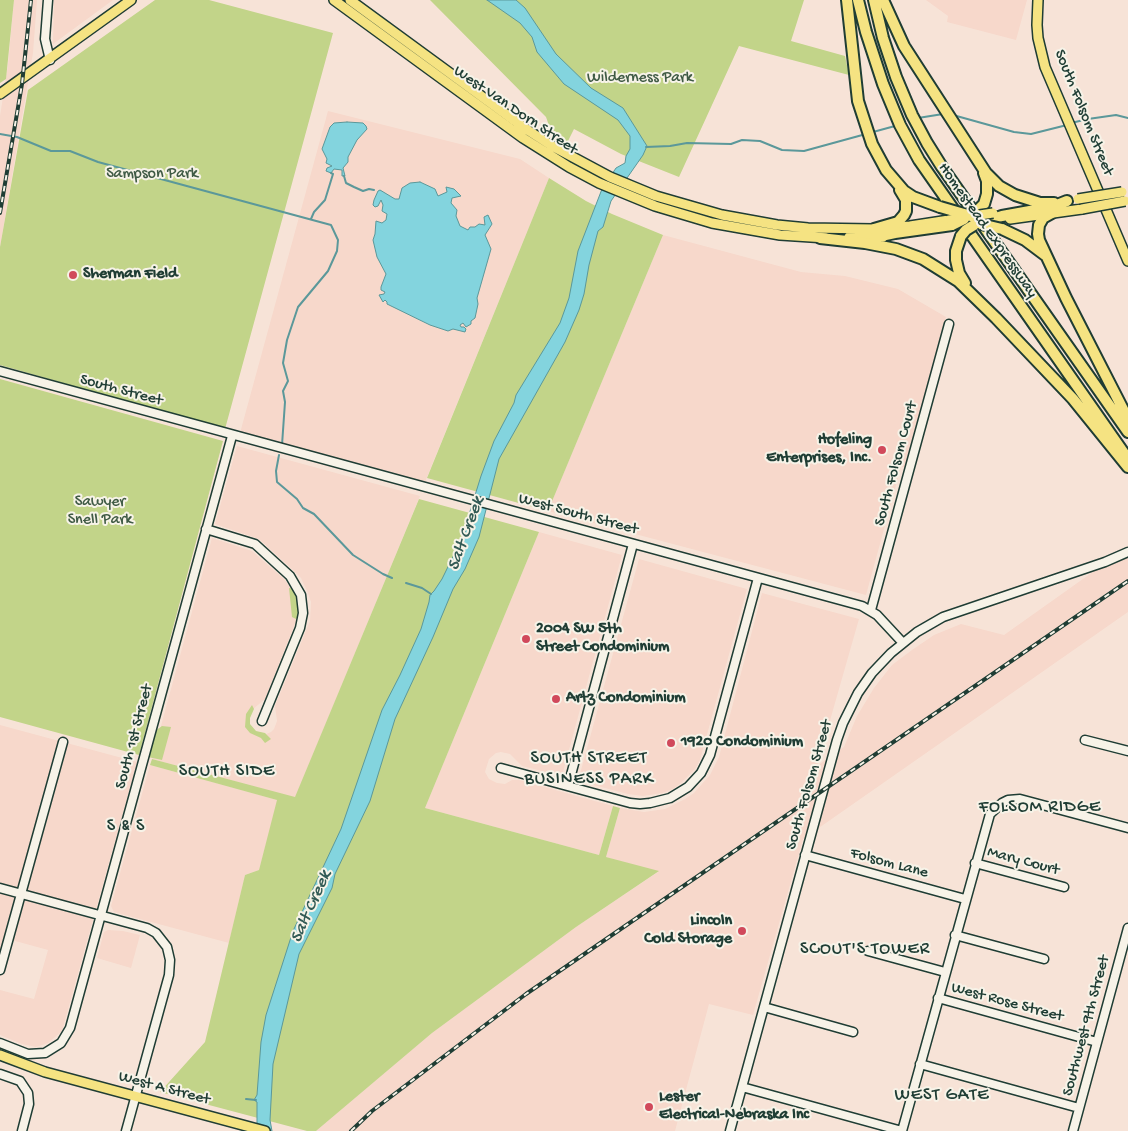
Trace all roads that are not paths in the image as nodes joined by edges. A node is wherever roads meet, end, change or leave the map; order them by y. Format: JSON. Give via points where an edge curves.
{"nodes":[{"id":1,"x":48,"y":0,"type":"edge"},
{"id":2,"x":131,"y":0,"type":"edge"},
{"id":3,"x":334,"y":0,"type":"edge"},
{"id":4,"x":847,"y":0,"type":"edge"},
{"id":5,"x":858,"y":0,"type":"edge"},
{"id":6,"x":874,"y":0,"type":"edge"},
{"id":7,"x":883,"y":0,"type":"edge"},
{"id":8,"x":1038,"y":0,"type":"edge"},
{"id":9,"x":347,"y":3,"type":"edge"},
{"id":10,"x":50,"y":60,"type":"junction"},
{"id":11,"x":0,"y":94,"type":"edge"},
{"id":12,"x":0,"y":100,"type":"edge"},
{"id":13,"x":571,"y":163,"type":"junction"},
{"id":14,"x":980,"y":166,"type":"junction"},
{"id":15,"x":892,"y":177,"type":"junction"},
{"id":16,"x":1126,"y":196,"type":"edge"},
{"id":17,"x":1066,"y":201,"type":"junction"},
{"id":18,"x":1053,"y":208,"type":"junction"},
{"id":19,"x":976,"y":222,"type":"junction"},
{"id":20,"x":875,"y":233,"type":"junction"},
{"id":21,"x":820,"y":238,"type":"junction"},
{"id":22,"x":1128,"y":261,"type":"edge"},
{"id":23,"x":1050,"y":262,"type":"junction"},
{"id":24,"x":975,"y":296,"type":"junction"},
{"id":25,"x":949,"y":324,"type":"dead end"},
{"id":26,"x":1,"y":372,"type":"edge"},
{"id":27,"x":1128,"y":419,"type":"edge"},
{"id":28,"x":1128,"y":432,"type":"edge"},
{"id":29,"x":232,"y":436,"type":"junction"},
{"id":30,"x":1128,"y":459,"type":"edge"},
{"id":31,"x":1128,"y":467,"type":"edge"},
{"id":32,"x":206,"y":529,"type":"junction"},
{"id":33,"x":633,"y":544,"type":"junction"},
{"id":34,"x":1128,"y":552,"type":"edge"},
{"id":35,"x":758,"y":578,"type":"junction"},
{"id":36,"x":871,"y":610,"type":"junction"},
{"id":37,"x":903,"y":643,"type":"junction"},
{"id":38,"x":262,"y":720,"type":"dead end"},
{"id":39,"x":1085,"y":740,"type":"dead end"},
{"id":40,"x":63,"y":742,"type":"dead end"},
{"id":41,"x":1128,"y":752,"type":"edge"},
{"id":42,"x":501,"y":768,"type":"dead end"},
{"id":43,"x":568,"y":786,"type":"junction"},
{"id":44,"x":1128,"y":828,"type":"edge"},
{"id":45,"x":805,"y":855,"type":"junction"},
{"id":46,"x":975,"y":863,"type":"junction"},
{"id":47,"x":1064,"y":887,"type":"dead end"},
{"id":48,"x":0,"y":888,"type":"edge"},
{"id":49,"x":21,"y":894,"type":"junction"},
{"id":50,"x":965,"y":899,"type":"junction"},
{"id":51,"x":100,"y":916,"type":"junction"},
{"id":52,"x":1128,"y":928,"type":"edge"},
{"id":53,"x":955,"y":935,"type":"junction"},
{"id":54,"x":868,"y":951,"type":"dead end"},
{"id":55,"x":1044,"y":959,"type":"dead end"},
{"id":56,"x":0,"y":970,"type":"edge"},
{"id":57,"x":945,"y":972,"type":"junction"},
{"id":58,"x":938,"y":998,"type":"junction"},
{"id":59,"x":764,"y":1007,"type":"junction"},
{"id":60,"x":853,"y":1032,"type":"dead end"},
{"id":61,"x":1097,"y":1042,"type":"junction"},
{"id":62,"x":0,"y":1043,"type":"edge"},
{"id":63,"x":0,"y":1056,"type":"edge"},
{"id":64,"x":920,"y":1064,"type":"junction"},
{"id":65,"x":0,"y":1074,"type":"edge"},
{"id":66,"x":742,"y":1087,"type":"junction"},
{"id":67,"x":135,"y":1096,"type":"junction"},
{"id":68,"x":1079,"y":1108,"type":"junction"},
{"id":69,"x":22,"y":1131,"type":"edge"},
{"id":70,"x":126,"y":1131,"type":"edge"},
{"id":71,"x":265,"y":1131,"type":"edge"},
{"id":72,"x":730,"y":1131,"type":"edge"},
{"id":73,"x":902,"y":1131,"type":"edge"},
{"id":74,"x":1073,"y":1131,"type":"edge"}],
"edges":[{"from":1,"to":10,"type":"street","via":[[45,39]]},
{"from":2,"to":10,"type":"main road"},
{"from":3,"to":9,"type":"main road","name":"West Van Dorn Street"},
{"from":4,"to":15,"type":"highway","via":[[858,101],[868,135]]},
{"from":5,"to":30,"type":"highway","name":"Homestead Expressway","via":[[874,60],[909,143],[930,178]]},
{"from":6,"to":28,"type":"highway","name":"Homestead Expressway","via":[[883,38],[904,98],[927,143]]},
{"from":7,"to":14,"type":"highway","via":[[904,46]]},
{"from":8,"to":22,"type":"main road","name":"South Folsom Street","via":[[1037,25],[1045,66]]},
{"from":9,"to":13,"type":"main road","name":"West Van Dorn Street","via":[[513,132]]},
{"from":10,"to":11,"type":"main road"},
{"from":10,"to":12,"type":"main road"},
{"from":13,"to":20,"type":"main road","name":"West Van Dorn Street","via":[[656,196],[722,215],[770,224]]},
{"from":13,"to":21,"type":"main road","name":"West Van Dorn Street","via":[[599,183],[684,215],[771,234]]},
{"from":14,"to":18,"type":"highway","via":[[996,183],[1016,196]]},
{"from":14,"to":19,"type":"highway","via":[[987,181],[987,194]]},
{"from":15,"to":19,"type":"highway","bridge":true,"via":[[913,197]]},
{"from":15,"to":20,"type":"highway","via":[[906,200],[906,211],[898,222]]},
{"from":16,"to":17,"type":"main road","bridge":true},
{"from":16,"to":18,"type":"main road","bridge":true,"via":[[1082,209]]},
{"from":17,"to":18,"type":"main road"},
{"from":17,"to":19,"type":"highway","via":[[1052,207]]},
{"from":18,"to":19,"type":"main road"},
{"from":18,"to":23,"type":"highway","via":[[1042,220],[1038,234]]},
{"from":19,"to":20,"type":"highway"},
{"from":19,"to":23,"type":"highway","via":[[1034,246]]},
{"from":19,"to":24,"type":"highway","via":[[956,251],[956,265],[961,277]]},
{"from":20,"to":21,"type":"main road","name":"West Van Dorn Street"},
{"from":21,"to":24,"type":"highway","via":[[882,245],[910,254],[947,273]]},
{"from":23,"to":27,"type":"highway"},
{"from":24,"to":31,"type":"highway","via":[[1073,399]]},
{"from":25,"to":36,"type":"street","name":"South Folsom Court"},
{"from":26,"to":29,"type":"street","name":"South Street"},
{"from":29,"to":32,"type":"street","name":"South 1st Street"},
{"from":29,"to":33,"type":"street","name":"West South Street"},
{"from":32,"to":38,"type":"street","via":[[255,544],[290,576],[301,595],[304,613],[300,628]]},
{"from":32,"to":51,"type":"street","name":"South 1st Street"},
{"from":33,"to":35,"type":"street","name":"West South Street"},
{"from":33,"to":43,"type":"street"},
{"from":34,"to":37,"type":"street","name":"South Folsom Street","via":[[961,610],[929,625]]},
{"from":35,"to":36,"type":"street","name":"West South Street"},
{"from":35,"to":43,"type":"street","via":[[710,755],[698,777],[680,793],[660,802],[640,804]]},
{"from":36,"to":37,"type":"street","name":"West South Street"},
{"from":37,"to":45,"type":"street","name":"South Folsom Street","via":[[868,678],[843,723]]},
{"from":39,"to":41,"type":"street"},
{"from":40,"to":49,"type":"street"},
{"from":42,"to":43,"type":"street"},
{"from":44,"to":46,"type":"street","via":[[1020,799],[1008,800],[994,809],[987,819]]},
{"from":45,"to":50,"type":"street","name":"Folsom Lane"},
{"from":45,"to":59,"type":"street","name":"South Folsom Street"},
{"from":46,"to":47,"type":"street","name":"Mary Court"},
{"from":46,"to":50,"type":"street"},
{"from":48,"to":49,"type":"street"},
{"from":49,"to":51,"type":"street"},
{"from":49,"to":56,"type":"street"},
{"from":50,"to":53,"type":"street"},
{"from":51,"to":62,"type":"street","name":"South 1st Street","via":[[70,1028],[61,1043],[37,1055]]},
{"from":51,"to":67,"type":"street","via":[[151,930],[165,944],[170,956],[169,975]]},
{"from":52,"to":61,"type":"street","name":"Southwest 9th Street"},
{"from":53,"to":55,"type":"street"},
{"from":53,"to":57,"type":"street"},
{"from":54,"to":57,"type":"street"},
{"from":57,"to":58,"type":"street"},
{"from":58,"to":61,"type":"street","name":"West Rose Street"},
{"from":58,"to":64,"type":"street"},
{"from":59,"to":60,"type":"street"},
{"from":59,"to":66,"type":"street","name":"South Folsom Street"},
{"from":61,"to":68,"type":"street","name":"Southwest 9th Street"},
{"from":63,"to":67,"type":"main road","name":"West A Street"},
{"from":64,"to":68,"type":"street"},
{"from":64,"to":73,"type":"street"},
{"from":65,"to":69,"type":"street","via":[[17,1079],[27,1091],[29,1104]]},
{"from":66,"to":72,"type":"street","name":"South Folsom Street"},
{"from":66,"to":73,"type":"street"},
{"from":67,"to":70,"type":"street"},
{"from":67,"to":71,"type":"main road","name":"West A Street"},
{"from":68,"to":74,"type":"street","name":"Southwest 9th Street"}]}
